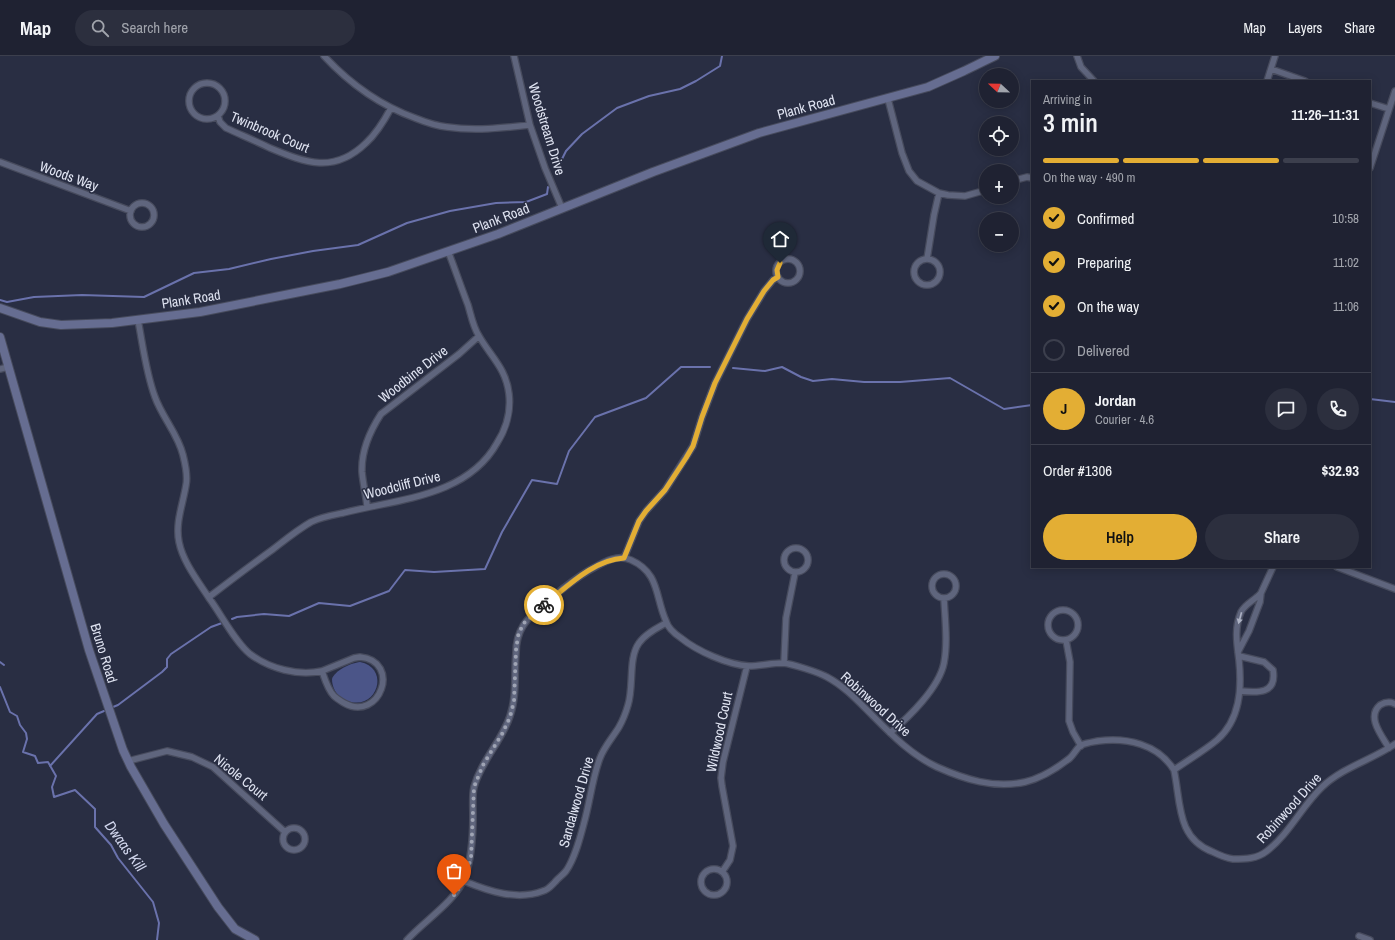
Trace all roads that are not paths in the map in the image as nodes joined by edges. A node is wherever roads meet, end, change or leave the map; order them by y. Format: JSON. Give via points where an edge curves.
{"nodes":[{"id":1,"x":324,"y":56,"type":"edge"},
{"id":2,"x":514,"y":56,"type":"edge"},
{"id":3,"x":994,"y":56,"type":"edge"},
{"id":4,"x":1077,"y":56,"type":"edge"},
{"id":5,"x":1275,"y":56,"type":"edge"},
{"id":6,"x":1271,"y":69,"type":"junction"},
{"id":7,"x":1093,"y":80,"type":"edge"},
{"id":8,"x":1267,"y":80,"type":"edge"},
{"id":9,"x":1302,"y":80,"type":"edge"},
{"id":10,"x":1395,"y":91,"type":"edge"},
{"id":11,"x":888,"y":99,"type":"junction"},
{"id":12,"x":1371,"y":103,"type":"edge"},
{"id":13,"x":391,"y":108,"type":"junction"},
{"id":14,"x":1389,"y":110,"type":"junction"},
{"id":15,"x":218,"y":116,"type":"junction"},
{"id":16,"x":530,"y":125,"type":"junction"},
{"id":17,"x":0,"y":162,"type":"edge"},
{"id":18,"x":1371,"y":165,"type":"edge"},
{"id":19,"x":1031,"y":178,"type":"edge"},
{"id":20,"x":1019,"y":179,"type":"edge"},
{"id":21,"x":979,"y":192,"type":"edge"},
{"id":22,"x":939,"y":193,"type":"junction"},
{"id":23,"x":562,"y":208,"type":"junction"},
{"id":24,"x":131,"y":211,"type":"junction"},
{"id":25,"x":448,"y":251,"type":"junction"},
{"id":26,"x":927,"y":259,"type":"junction"},
{"id":27,"x":778,"y":277,"type":"junction"},
{"id":28,"x":0,"y":308,"type":"edge"},
{"id":29,"x":138,"y":320,"type":"junction"},
{"id":30,"x":479,"y":336,"type":"junction"},
{"id":31,"x":0,"y":337,"type":"edge"},
{"id":32,"x":4,"y":368,"type":"edge"},
{"id":33,"x":368,"y":506,"type":"junction"},
{"id":34,"x":624,"y":558,"type":"junction"},
{"id":35,"x":1273,"y":568,"type":"edge"},
{"id":36,"x":1340,"y":568,"type":"edge"},
{"id":37,"x":795,"y":573,"type":"junction"},
{"id":38,"x":1395,"y":589,"type":"edge"},
{"id":39,"x":1261,"y":593,"type":"junction"},
{"id":40,"x":209,"y":597,"type":"junction"},
{"id":41,"x":944,"y":598,"type":"junction"},
{"id":42,"x":666,"y":623,"type":"junction"},
{"id":43,"x":1066,"y":640,"type":"junction"},
{"id":44,"x":1238,"y":654,"type":"junction"},
{"id":45,"x":784,"y":663,"type":"junction"},
{"id":46,"x":747,"y":666,"type":"junction"},
{"id":47,"x":322,"y":671,"type":"junction"},
{"id":48,"x":1240,"y":691,"type":"junction"},
{"id":49,"x":1395,"y":704,"type":"edge"},
{"id":50,"x":890,"y":733,"type":"junction"},
{"id":51,"x":1395,"y":744,"type":"edge"},
{"id":52,"x":1081,"y":746,"type":"junction"},
{"id":53,"x":1389,"y":748,"type":"junction"},
{"id":54,"x":128,"y":761,"type":"junction"},
{"id":55,"x":1174,"y":770,"type":"junction"},
{"id":56,"x":285,"y":832,"type":"junction"},
{"id":57,"x":722,"y":872,"type":"junction"},
{"id":58,"x":464,"y":881,"type":"junction"},
{"id":59,"x":1359,"y":936,"type":"dead end"},
{"id":60,"x":255,"y":940,"type":"edge"},
{"id":61,"x":407,"y":940,"type":"edge"},
{"id":62,"x":1370,"y":940,"type":"edge"}],
"edges":[{"from":1,"to":13,"type":"street","via":[[344,76],[377,101]]},
{"from":2,"to":16,"type":"street","name":"Woodstream Drive"},
{"from":3,"to":11,"type":"street","name":"Plank Road","via":[[928,87]]},
{"from":4,"to":7,"type":"street","via":[[1081,67]]},
{"from":5,"to":6,"type":"street"},
{"from":6,"to":8,"type":"street"},
{"from":6,"to":9,"type":"street"},
{"from":10,"to":14,"type":"street"},
{"from":11,"to":22,"type":"street","via":[[909,171],[917,181]]},
{"from":11,"to":23,"type":"street","name":"Plank Road","via":[[759,133]]},
{"from":12,"to":14,"type":"street"},
{"from":13,"to":15,"type":"street","name":"Twinbrook Court","via":[[379,129],[366,143],[351,154],[329,163],[297,159],[226,128]]},
{"from":13,"to":16,"type":"street","via":[[430,124],[446,127],[486,129]]},
{"from":14,"to":18,"type":"street"},
{"from":15,"to":15,"type":"street","name":"Twinbrook Court","via":[[212,119],[201,118],[191,109],[190,96],[198,85],[213,83],[224,93],[226,100]]},
{"from":16,"to":23,"type":"street","name":"Woodstream Drive","via":[[544,168]]},
{"from":17,"to":24,"type":"street","name":"Woods Way"},
{"from":19,"to":20,"type":"street"},
{"from":21,"to":22,"type":"street","via":[[965,196]]},
{"from":22,"to":26,"type":"street"},
{"from":23,"to":25,"type":"street","name":"Plank Road"},
{"from":24,"to":24,"type":"street","via":[[134,206],[144,203],[153,208],[155,215],[147,226],[140,227],[132,221]]},
{"from":25,"to":29,"type":"street","name":"Plank Road","via":[[388,272],[340,284],[200,312]]},
{"from":25,"to":30,"type":"street","name":"Woodcliff Drive"},
{"from":26,"to":26,"type":"street","via":[[918,264],[915,274],[921,283],[928,285],[937,280],[940,270],[934,261]]},
{"from":27,"to":27,"type":"street","via":[[777,270],[782,260],[793,260],[798,265],[800,272],[794,281],[784,281]]},
{"from":27,"to":34,"type":"street","via":[[764,291],[747,319],[715,383],[693,446],[665,490],[639,521]]},
{"from":28,"to":29,"type":"street","name":"Plank Road","via":[[40,322],[61,325]]},
{"from":29,"to":40,"type":"street","via":[[155,397],[183,454],[187,483],[178,521],[179,541],[189,565]]},
{"from":30,"to":33,"type":"street","name":"Woodbine Drive","via":[[381,414],[366,442],[363,456],[362,471]]},
{"from":30,"to":33,"type":"street","name":"Woodcliff Drive","via":[[504,376],[509,396],[503,434],[493,451],[472,473],[445,488]]},
{"from":31,"to":32,"type":"street","name":"Bruno Road"},
{"from":32,"to":54,"type":"street","name":"Bruno Road","via":[[89,650]]},
{"from":33,"to":40,"type":"street","name":"Woodcliff Drive","via":[[312,522]]},
{"from":34,"to":42,"type":"street","via":[[638,564],[650,574]]},
{"from":34,"to":58,"type":"street","via":[[604,562],[582,575],[523,624],[516,650],[514,701],[510,717],[483,765],[474,787],[471,858]]},
{"from":35,"to":39,"type":"street"},
{"from":36,"to":38,"type":"street"},
{"from":37,"to":37,"type":"street","via":[[788,570],[783,561],[787,551],[797,548],[804,551],[808,564]]},
{"from":37,"to":45,"type":"street","via":[[786,618]]},
{"from":39,"to":44,"type":"street","via":[[1260,602]]},
{"from":39,"to":44,"type":"street","one_way":true,"via":[[1242,611],[1239,618],[1236,637]]},
{"from":40,"to":47,"type":"street","via":[[250,654],[279,669],[314,673]]},
{"from":41,"to":41,"type":"street","via":[[935,594],[932,583],[939,575],[946,574],[952,576],[957,585],[953,594]]},
{"from":41,"to":50,"type":"street","via":[[944,665],[925,698]]},
{"from":42,"to":46,"type":"street","name":"Robinwood Drive","via":[[697,649],[725,661]]},
{"from":42,"to":58,"type":"street","name":"Sandalwood Drive","via":[[651,632],[635,651],[631,695],[619,726],[600,758],[584,823],[566,871],[545,891],[528,895],[494,892]]},
{"from":43,"to":43,"type":"street","via":[[1074,634],[1078,625],[1072,612],[1062,610],[1052,614],[1048,625],[1055,638]]},
{"from":43,"to":52,"type":"street","via":[[1071,674],[1069,721]]},
{"from":44,"to":48,"type":"street"},
{"from":44,"to":48,"type":"street","via":[[1264,662],[1273,670],[1274,676],[1272,686],[1265,690]]},
{"from":45,"to":46,"type":"street","name":"Robinwood Drive"},
{"from":45,"to":50,"type":"street","name":"Robinwood Drive","via":[[824,675],[842,686]]},
{"from":46,"to":57,"type":"street","name":"Wildwood Court","via":[[723,762],[722,786],[733,846],[730,860]]},
{"from":47,"to":47,"type":"street","via":[[354,658],[367,658],[382,669],[382,688],[372,703],[358,707],[348,705],[334,696]]},
{"from":48,"to":55,"type":"street","via":[[1234,715],[1221,736]]},
{"from":49,"to":53,"type":"street","via":[[1383,704],[1378,707],[1374,716]]},
{"from":50,"to":52,"type":"street","name":"Robinwood Drive","via":[[933,765],[966,779],[1002,785],[1039,778],[1063,763]]},
{"from":51,"to":53,"type":"street","name":"Robinwood Drive"},
{"from":52,"to":55,"type":"street","via":[[1110,740],[1129,740],[1154,751]]},
{"from":53,"to":55,"type":"street","name":"Robinwood Drive","via":[[1333,778],[1317,792],[1277,842],[1257,857],[1245,859],[1229,858],[1208,850],[1188,833]]},
{"from":54,"to":56,"type":"street","name":"Nicole Court","via":[[167,751],[192,757],[213,767]]},
{"from":54,"to":60,"type":"street","name":"Bruno Road","via":[[164,824],[230,924]]},
{"from":56,"to":56,"type":"street","via":[[283,838],[287,848],[294,850],[303,846],[306,839],[301,830],[295,827]]},
{"from":57,"to":57,"type":"street","via":[[726,878],[726,886],[721,892],[710,894],[704,890],[701,880],[706,871],[716,869]]},
{"from":58,"to":61,"type":"street","via":[[454,895]]},
{"from":59,"to":62,"type":"street"}]}
